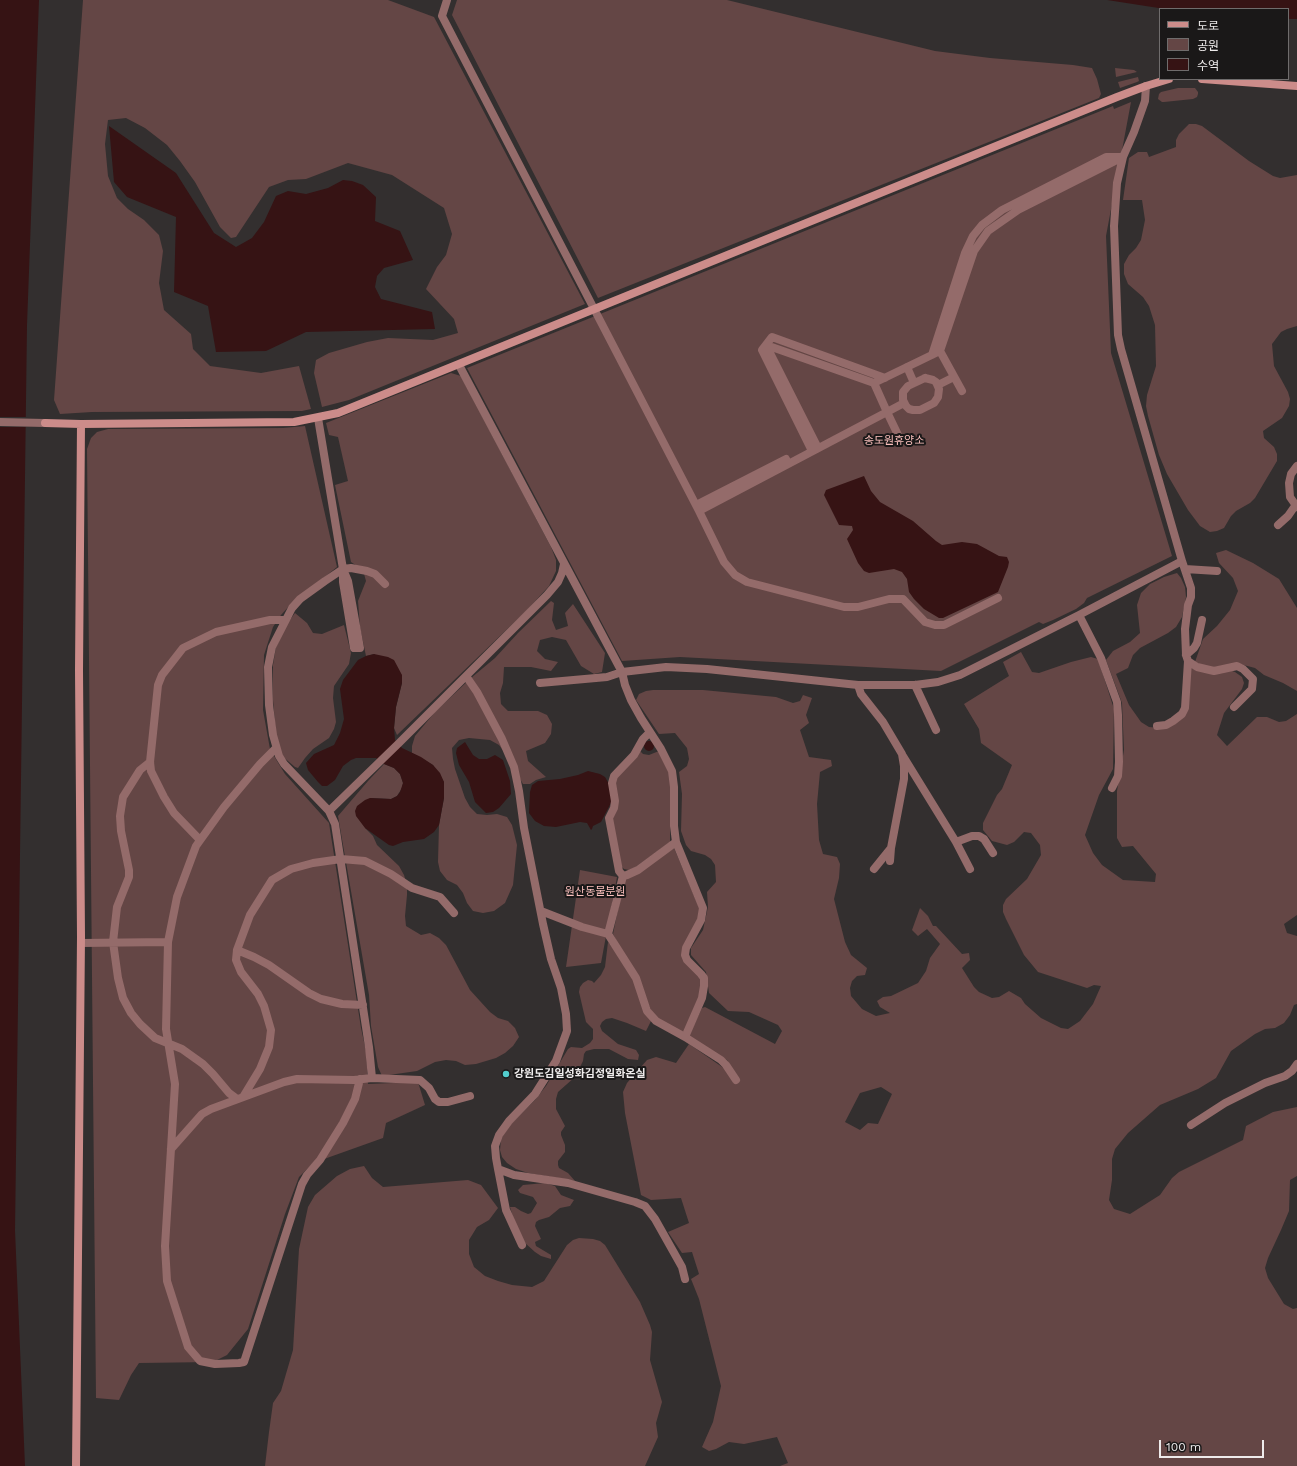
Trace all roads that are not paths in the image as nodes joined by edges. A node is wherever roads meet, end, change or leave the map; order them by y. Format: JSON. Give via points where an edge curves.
{"nodes":[{"id":1,"x":446,"y":0,"type":"edge"},
{"id":2,"x":1166,"y":80,"type":"edge"},
{"id":3,"x":1216,"y":80,"type":"edge"},
{"id":4,"x":1146,"y":86,"type":"junction"},
{"id":5,"x":1297,"y":86,"type":"edge"},
{"id":6,"x":1123,"y":157,"type":"junction"},
{"id":7,"x":594,"y":310,"type":"junction"},
{"id":8,"x":766,"y":345,"type":"junction"},
{"id":9,"x":940,"y":351,"type":"junction"},
{"id":10,"x":932,"y":355,"type":"junction"},
{"id":11,"x":459,"y":364,"type":"junction"},
{"id":12,"x":907,"y":368,"type":"junction"},
{"id":13,"x":954,"y":377,"type":"junction"},
{"id":14,"x":885,"y":378,"type":"junction"},
{"id":15,"x":914,"y":382,"type":"junction"},
{"id":16,"x":874,"y":384,"type":"junction"},
{"id":17,"x":938,"y":385,"type":"junction"},
{"id":18,"x":962,"y":391,"type":"dead end"},
{"id":19,"x":904,"y":403,"type":"junction"},
{"id":20,"x":887,"y":412,"type":"junction"},
{"id":21,"x":318,"y":418,"type":"junction"},
{"id":22,"x":0,"y":422,"type":"edge"},
{"id":23,"x":42,"y":422,"type":"joint"},
{"id":24,"x":81,"y":424,"type":"junction"},
{"id":25,"x":899,"y":437,"type":"dead end"},
{"id":26,"x":814,"y":447,"type":"junction"},
{"id":27,"x":1297,"y":466,"type":"edge"},
{"id":28,"x":1296,"y":507,"type":"edge"},
{"id":29,"x":698,"y":508,"type":"junction"},
{"id":30,"x":1278,"y":525,"type":"dead end"},
{"id":31,"x":564,"y":564,"type":"junction"},
{"id":32,"x":1184,"y":565,"type":"junction"},
{"id":33,"x":343,"y":570,"type":"junction"},
{"id":34,"x":1218,"y":570,"type":"dead end"},
{"id":35,"x":385,"y":584,"type":"dead end"},
{"id":36,"x":998,"y":598,"type":"dead end"},
{"id":37,"x":1079,"y":615,"type":"junction"},
{"id":38,"x":285,"y":620,"type":"junction"},
{"id":39,"x":1202,"y":620,"type":"dead end"},
{"id":40,"x":1187,"y":658,"type":"junction"},
{"id":41,"x":622,"y":672,"type":"junction"},
{"id":42,"x":466,"y":676,"type":"junction"},
{"id":43,"x":540,"y":683,"type":"dead end"},
{"id":44,"x":858,"y":685,"type":"junction"},
{"id":45,"x":915,"y":685,"type":"junction"},
{"id":46,"x":1234,"y":707,"type":"dead end"},
{"id":47,"x":1157,"y":726,"type":"dead end"},
{"id":48,"x":936,"y":730,"type":"dead end"},
{"id":49,"x":650,"y":732,"type":"junction"},
{"id":50,"x":276,"y":748,"type":"junction"},
{"id":51,"x":902,"y":754,"type":"junction"},
{"id":52,"x":150,"y":762,"type":"junction"},
{"id":53,"x":1112,"y":788,"type":"dead end"},
{"id":54,"x":328,"y":811,"type":"junction"},
{"id":55,"x":200,"y":840,"type":"junction"},
{"id":56,"x":676,"y":842,"type":"junction"},
{"id":57,"x":956,"y":842,"type":"junction"},
{"id":58,"x":891,"y":848,"type":"junction"},
{"id":59,"x":993,"y":853,"type":"dead end"},
{"id":60,"x":340,"y":859,"type":"junction"},
{"id":61,"x":890,"y":861,"type":"dead end"},
{"id":62,"x":874,"y":869,"type":"dead end"},
{"id":63,"x":970,"y":869,"type":"dead end"},
{"id":64,"x":623,"y":876,"type":"junction"},
{"id":65,"x":541,"y":911,"type":"junction"},
{"id":66,"x":454,"y":913,"type":"dead end"},
{"id":67,"x":608,"y":934,"type":"junction"},
{"id":68,"x":81,"y":942,"type":"junction"},
{"id":69,"x":113,"y":942,"type":"junction"},
{"id":70,"x":168,"y":942,"type":"junction"},
{"id":71,"x":237,"y":950,"type":"junction"},
{"id":72,"x":362,"y":1005,"type":"junction"},
{"id":73,"x":685,"y":1037,"type":"junction"},
{"id":74,"x":169,"y":1045,"type":"junction"},
{"id":75,"x":1297,"y":1064,"type":"edge"},
{"id":76,"x":372,"y":1078,"type":"junction"},
{"id":77,"x":360,"y":1079,"type":"junction"},
{"id":78,"x":736,"y":1080,"type":"dead end"},
{"id":79,"x":470,"y":1096,"type":"dead end"},
{"id":80,"x":240,"y":1098,"type":"junction"},
{"id":81,"x":1191,"y":1125,"type":"dead end"},
{"id":82,"x":171,"y":1149,"type":"junction"},
{"id":83,"x":498,"y":1169,"type":"junction"},
{"id":84,"x":522,"y":1245,"type":"dead end"},
{"id":85,"x":685,"y":1279,"type":"dead end"},
{"id":86,"x":76,"y":1466,"type":"edge"}],
"edges":[{"from":1,"to":7,"type":"street","via":[[442,16]]},
{"from":2,"to":4,"type":"main road"},
{"from":3,"to":5,"type":"main road"},
{"from":4,"to":6,"type":"street","via":[[1145,101]]},
{"from":4,"to":7,"type":"main road"},
{"from":6,"to":9,"type":"street","via":[[1018,210],[988,231],[974,251]]},
{"from":6,"to":10,"type":"street","via":[[1106,157],[1002,210],[982,225],[965,253]]},
{"from":6,"to":32,"type":"street","via":[[1117,183],[1114,226],[1118,335]]},
{"from":7,"to":11,"type":"main road"},
{"from":7,"to":29,"type":"street"},
{"from":8,"to":14,"type":"street","via":[[772,337]]},
{"from":8,"to":16,"type":"street"},
{"from":8,"to":26,"type":"street"},
{"from":9,"to":10,"type":"street"},
{"from":9,"to":13,"type":"street"},
{"from":10,"to":12,"type":"street"},
{"from":11,"to":21,"type":"main road","via":[[338,413]]},
{"from":11,"to":31,"type":"street"},
{"from":12,"to":14,"type":"street"},
{"from":12,"to":15,"type":"street"},
{"from":13,"to":17,"type":"street"},
{"from":13,"to":18,"type":"street"},
{"from":14,"to":16,"type":"street"},
{"from":15,"to":17,"type":"street","via":[[929,378]]},
{"from":15,"to":19,"type":"street","via":[[903,392]]},
{"from":16,"to":20,"type":"street"},
{"from":17,"to":19,"type":"street","via":[[938,397],[929,410],[913,410]]},
{"from":19,"to":20,"type":"street"},
{"from":20,"to":25,"type":"street"},
{"from":20,"to":26,"type":"street"},
{"from":21,"to":24,"type":"main road","via":[[294,422]]},
{"from":21,"to":33,"type":"street"},
{"from":22,"to":23,"type":"street"},
{"from":23,"to":24,"type":"main road"},
{"from":24,"to":68,"type":"main road"},
{"from":26,"to":29,"type":"street"},
{"from":27,"to":28,"type":"street","via":[[1291,474],[1289,484],[1290,497]]},
{"from":28,"to":30,"type":"street"},
{"from":29,"to":36,"type":"street","via":[[724,562],[735,575],[747,582],[844,607],[903,599],[925,622],[935,625],[944,625]]},
{"from":31,"to":41,"type":"street"},
{"from":31,"to":42,"type":"street","via":[[558,582],[547,596]]},
{"from":32,"to":34,"type":"street"},
{"from":32,"to":37,"type":"street"},
{"from":32,"to":40,"type":"street","via":[[1191,588],[1185,629]]},
{"from":33,"to":33,"type":"street","via":[[348,581],[360,648],[354,648]]},
{"from":33,"to":35,"type":"street","via":[[367,570]]},
{"from":33,"to":38,"type":"street","via":[[300,599]]},
{"from":37,"to":45,"type":"street","via":[[960,675],[938,682]]},
{"from":37,"to":53,"type":"street","via":[[1101,658],[1117,702],[1119,762],[1118,776]]},
{"from":38,"to":50,"type":"street","via":[[272,647],[268,667],[269,705]]},
{"from":38,"to":52,"type":"street","via":[[270,620],[216,632],[183,648],[162,675],[158,685]]},
{"from":39,"to":40,"type":"street","via":[[1197,643]]},
{"from":40,"to":46,"type":"street","via":[[1198,667],[1214,671],[1237,666],[1243,669],[1252,679],[1252,689]]},
{"from":40,"to":47,"type":"street","via":[[1182,714],[1166,725]]},
{"from":41,"to":43,"type":"street"},
{"from":41,"to":44,"type":"street","via":[[666,667],[707,668]]},
{"from":41,"to":49,"type":"street","via":[[631,700]]},
{"from":42,"to":54,"type":"street"},
{"from":42,"to":65,"type":"street","via":[[478,692],[514,768]]},
{"from":44,"to":45,"type":"street"},
{"from":44,"to":51,"type":"street","via":[[861,694],[883,722]]},
{"from":45,"to":48,"type":"street"},
{"from":49,"to":56,"type":"street","via":[[672,771]]},
{"from":49,"to":64,"type":"street","via":[[634,755],[614,776],[612,783],[615,801],[609,818],[619,871]]},
{"from":50,"to":54,"type":"street","via":[[284,764]]},
{"from":50,"to":55,"type":"street","via":[[224,807]]},
{"from":51,"to":57,"type":"street"},
{"from":51,"to":58,"type":"street","via":[[904,779]]},
{"from":52,"to":55,"type":"street","via":[[151,771],[174,813]]},
{"from":52,"to":69,"type":"street","via":[[140,770],[123,796],[121,831],[129,877],[117,907]]},
{"from":54,"to":60,"type":"street","via":[[335,824]]},
{"from":55,"to":70,"type":"street","via":[[177,897]]},
{"from":56,"to":64,"type":"street","via":[[638,870]]},
{"from":56,"to":73,"type":"street","via":[[703,908],[701,920],[686,948],[685,955],[704,978],[704,986],[702,998]]},
{"from":57,"to":59,"type":"street","via":[[979,836]]},
{"from":57,"to":63,"type":"street"},
{"from":58,"to":61,"type":"street"},
{"from":58,"to":62,"type":"street"},
{"from":60,"to":66,"type":"street","via":[[365,861],[412,888],[440,897]]},
{"from":60,"to":71,"type":"street","via":[[291,869],[272,880],[250,915]]},
{"from":60,"to":72,"type":"street"},
{"from":64,"to":67,"type":"street"},
{"from":65,"to":67,"type":"street"},
{"from":65,"to":83,"type":"street","via":[[551,959],[561,988],[567,1031],[556,1061],[535,1094],[499,1135],[495,1146]]},
{"from":67,"to":73,"type":"street","via":[[636,978],[647,1011],[656,1021]]},
{"from":68,"to":69,"type":"street"},
{"from":68,"to":86,"type":"main road"},
{"from":69,"to":70,"type":"street"},
{"from":69,"to":74,"type":"street","via":[[118,978],[128,1008],[155,1038]]},
{"from":70,"to":74,"type":"street","via":[[166,1029]]},
{"from":71,"to":72,"type":"street","via":[[269,965],[321,999]]},
{"from":71,"to":80,"type":"street","via":[[236,960],[241,972],[261,1000],[271,1030],[269,1048],[260,1069]]},
{"from":72,"to":76,"type":"street"},
{"from":73,"to":78,"type":"street","via":[[721,1060]]},
{"from":74,"to":80,"type":"street","via":[[182,1049],[203,1064],[229,1093]]},
{"from":74,"to":82,"type":"street","via":[[175,1084]]},
{"from":75,"to":81,"type":"street","via":[[1284,1076],[1225,1103]]},
{"from":76,"to":77,"type":"street"},
{"from":76,"to":79,"type":"street","via":[[420,1080],[439,1102]]},
{"from":77,"to":80,"type":"street","via":[[296,1079]]},
{"from":77,"to":82,"type":"street","via":[[343,1123],[302,1184],[244,1362],[215,1364],[200,1361],[188,1347],[167,1281],[165,1246]]},
{"from":80,"to":82,"type":"street","via":[[202,1114]]},
{"from":83,"to":84,"type":"street","via":[[506,1210]]},
{"from":83,"to":85,"type":"street","via":[[514,1175],[568,1183],[645,1206],[682,1267]]}]}
